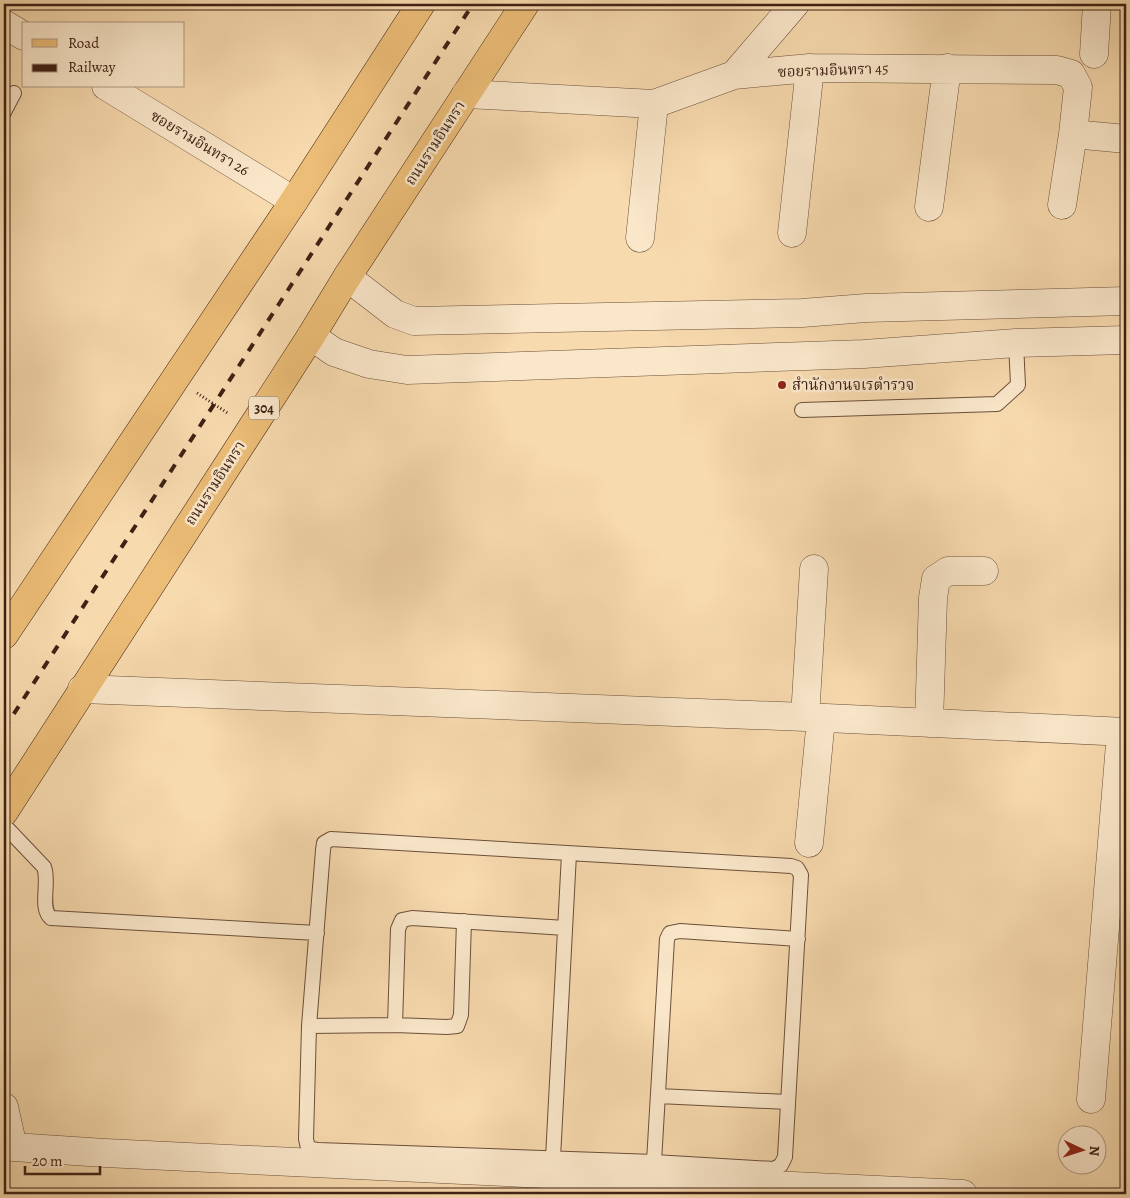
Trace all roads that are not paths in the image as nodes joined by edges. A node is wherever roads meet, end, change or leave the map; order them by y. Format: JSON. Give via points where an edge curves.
{"nodes":[{"id":1,"x":421,"y":4,"type":"edge"},
{"id":2,"x":525,"y":4,"type":"edge"},
{"id":3,"x":794,"y":4,"type":"edge"},
{"id":4,"x":1098,"y":4,"type":"edge"},
{"id":5,"x":4,"y":24,"type":"edge"},
{"id":6,"x":22,"y":35,"type":"edge"},
{"id":7,"x":1094,"y":54,"type":"dead end"},
{"id":8,"x":810,"y":68,"type":"junction"},
{"id":9,"x":947,"y":68,"type":"junction"},
{"id":10,"x":734,"y":75,"type":"junction"},
{"id":11,"x":109,"y":88,"type":"edge"},
{"id":12,"x":14,"y":93,"type":"dead end"},
{"id":13,"x":466,"y":94,"type":"junction"},
{"id":14,"x":654,"y":104,"type":"junction"},
{"id":15,"x":4,"y":112,"type":"edge"},
{"id":16,"x":1073,"y":134,"type":"junction"},
{"id":17,"x":1126,"y":139,"type":"edge"},
{"id":18,"x":294,"y":201,"type":"junction"},
{"id":19,"x":1062,"y":205,"type":"dead end"},
{"id":20,"x":929,"y":207,"type":"dead end"},
{"id":21,"x":792,"y":234,"type":"dead end"},
{"id":22,"x":640,"y":238,"type":"dead end"},
{"id":23,"x":347,"y":277,"type":"junction"},
{"id":24,"x":1126,"y":301,"type":"edge"},
{"id":25,"x":311,"y":336,"type":"junction"},
{"id":26,"x":1126,"y":340,"type":"edge"},
{"id":27,"x":1016,"y":343,"type":"junction"},
{"id":28,"x":802,"y":410,"type":"dead end"},
{"id":29,"x":814,"y":569,"type":"dead end"},
{"id":30,"x":984,"y":570,"type":"dead end"},
{"id":31,"x":4,"y":636,"type":"edge"},
{"id":32,"x":82,"y":688,"type":"junction"},
{"id":33,"x":813,"y":718,"type":"junction"},
{"id":34,"x":929,"y":723,"type":"junction"},
{"id":35,"x":1124,"y":732,"type":"edge"},
{"id":36,"x":4,"y":812,"type":"edge"},
{"id":37,"x":4,"y":825,"type":"edge"},
{"id":38,"x":809,"y":843,"type":"dead end"},
{"id":39,"x":569,"y":854,"type":"junction"},
{"id":40,"x":464,"y":921,"type":"junction"},
{"id":41,"x":565,"y":928,"type":"junction"},
{"id":42,"x":1116,"y":929,"type":"edge"},
{"id":43,"x":317,"y":933,"type":"junction"},
{"id":44,"x":798,"y":939,"type":"junction"},
{"id":45,"x":309,"y":1026,"type":"junction"},
{"id":46,"x":395,"y":1026,"type":"junction"},
{"id":47,"x":658,"y":1096,"type":"junction"},
{"id":48,"x":1091,"y":1099,"type":"dead end"},
{"id":49,"x":788,"y":1102,"type":"junction"},
{"id":50,"x":4,"y":1107,"type":"edge"},
{"id":51,"x":553,"y":1158,"type":"junction"},
{"id":52,"x":654,"y":1162,"type":"junction"},
{"id":53,"x":963,"y":1194,"type":"edge"}],
"edges":[{"from":1,"to":18,"type":"main road"},
{"from":2,"to":13,"type":"main road","name":"ถนนรามอินทรา","number":"304"},
{"from":3,"to":10,"type":"street"},
{"from":4,"to":7,"type":"street"},
{"from":5,"to":6,"type":"street"},
{"from":8,"to":9,"type":"street","name":"ซอยรามอินทรา 45"},
{"from":8,"to":10,"type":"street","name":"ซอยรามอินทรา 45"},
{"from":8,"to":21,"type":"street"},
{"from":9,"to":16,"type":"street","name":"ซอยรามอินทรา 45","via":[[1057,70],[1071,74],[1078,87]]},
{"from":9,"to":20,"type":"street"},
{"from":10,"to":14,"type":"street","name":"ซอยรามอินทรา 45"},
{"from":11,"to":18,"type":"street","name":"ซอยรามอินทรา 26"},
{"from":12,"to":15,"type":"lane"},
{"from":13,"to":14,"type":"street","name":"ซอยรามอินทรา 45"},
{"from":13,"to":23,"type":"main road","name":"ถนนรามอินทรา","number":"304"},
{"from":14,"to":22,"type":"street"},
{"from":16,"to":17,"type":"street"},
{"from":16,"to":19,"type":"street","name":"ซอยรามอินทรา 45"},
{"from":18,"to":31,"type":"main road"},
{"from":23,"to":24,"type":"street","via":[[395,314],[414,320],[802,313],[866,308]]},
{"from":23,"to":25,"type":"main road","name":"ถนนรามอินทรา","number":"304"},
{"from":25,"to":27,"type":"street","via":[[334,352],[369,364],[407,370],[864,354]]},
{"from":25,"to":32,"type":"main road","name":"ถนนรามอินทรา","number":"304"},
{"from":26,"to":27,"type":"street"},
{"from":27,"to":28,"type":"lane","via":[[1018,385],[997,404]]},
{"from":29,"to":33,"type":"street"},
{"from":30,"to":34,"type":"street","via":[[948,571],[936,580]]},
{"from":32,"to":33,"type":"street"},
{"from":32,"to":36,"type":"main road","name":"ถนนรามอินทรา","number":"304"},
{"from":33,"to":34,"type":"street"},
{"from":33,"to":38,"type":"street"},
{"from":34,"to":35,"type":"street"},
{"from":35,"to":42,"type":"street"},
{"from":37,"to":43,"type":"lane","via":[[44,867],[47,876],[45,909],[51,918]]},
{"from":39,"to":41,"type":"lane"},
{"from":39,"to":43,"type":"lane","via":[[331,839],[324,843],[322,850]]},
{"from":39,"to":44,"type":"lane","via":[[797,868],[801,875]]},
{"from":40,"to":41,"type":"lane"},
{"from":40,"to":46,"type":"lane","via":[[461,1015],[457,1026]]},
{"from":40,"to":46,"type":"lane","via":[[402,920],[398,929]]},
{"from":41,"to":51,"type":"lane"},
{"from":42,"to":48,"type":"street"},
{"from":43,"to":45,"type":"lane"},
{"from":44,"to":47,"type":"lane","via":[[670,933],[667,939]]},
{"from":44,"to":49,"type":"lane"},
{"from":45,"to":46,"type":"lane"},
{"from":45,"to":51,"type":"lane","via":[[308,1148]]},
{"from":47,"to":49,"type":"lane"},
{"from":47,"to":52,"type":"lane"},
{"from":49,"to":52,"type":"lane","via":[[781,1166],[774,1169]]},
{"from":50,"to":53,"type":"street","via":[[13,1147]]},
{"from":51,"to":52,"type":"lane"}]}
